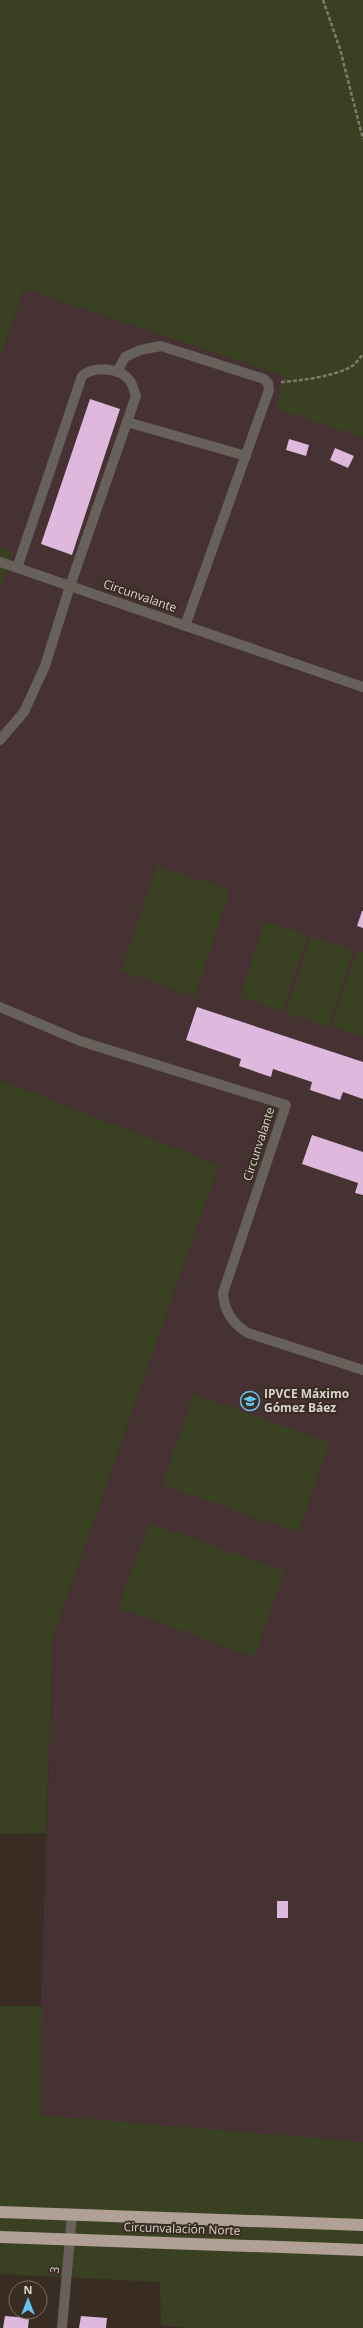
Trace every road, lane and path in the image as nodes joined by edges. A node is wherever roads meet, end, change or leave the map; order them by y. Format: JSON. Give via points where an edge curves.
{"nodes":[{"id":1,"x":323,"y":0,"type":"edge"},
{"id":2,"x":363,"y":139,"type":"edge"},
{"id":3,"x":363,"y":354,"type":"edge"},
{"id":4,"x":117,"y":372,"type":"junction"},
{"id":5,"x":268,"y":383,"type":"junction"},
{"id":6,"x":127,"y":422,"type":"junction"},
{"id":7,"x":246,"y":456,"type":"junction"},
{"id":8,"x":0,"y":562,"type":"edge"},
{"id":9,"x":17,"y":568,"type":"junction"},
{"id":10,"x":70,"y":586,"type":"junction"},
{"id":11,"x":186,"y":626,"type":"junction"},
{"id":12,"x":363,"y":687,"type":"edge"},
{"id":13,"x":0,"y":740,"type":"edge"},
{"id":14,"x":0,"y":1007,"type":"edge"},
{"id":15,"x":363,"y":1370,"type":"edge"},
{"id":16,"x":0,"y":2212,"type":"edge"},
{"id":17,"x":72,"y":2215,"type":"junction"},
{"id":18,"x":363,"y":2225,"type":"edge"},
{"id":19,"x":0,"y":2237,"type":"edge"},
{"id":20,"x":71,"y":2239,"type":"junction"},
{"id":21,"x":363,"y":2250,"type":"edge"},
{"id":22,"x":62,"y":2328,"type":"edge"}],
"edges":[{"from":1,"to":2,"type":"path","via":[[340,49]]},
{"from":3,"to":5,"type":"path","via":[[352,366],[305,381]]},
{"from":4,"to":5,"type":"street","via":[[125,357],[140,350],[162,346],[264,379]]},
{"from":4,"to":6,"type":"street","via":[[130,380],[136,396]]},
{"from":4,"to":9,"type":"street","via":[[100,368],[88,370],[82,376]]},
{"from":5,"to":7,"type":"street","via":[[269,390]]},
{"from":6,"to":7,"type":"street"},
{"from":6,"to":10,"type":"street"},
{"from":7,"to":11,"type":"street"},
{"from":8,"to":9,"type":"street","name":"Circunvalante"},
{"from":9,"to":10,"type":"street","name":"Circunvalante"},
{"from":10,"to":11,"type":"street","name":"Circunvalante"},
{"from":10,"to":13,"type":"street","via":[[45,666],[24,712]]},
{"from":11,"to":12,"type":"street","name":"Circunvalante"},
{"from":14,"to":15,"type":"street","name":"Circunvalante","via":[[80,1041],[286,1104],[223,1293],[224,1305],[237,1326],[248,1333]]},
{"from":16,"to":17,"type":"highway","name":"Circunvalación Norte"},
{"from":17,"to":18,"type":"highway","name":"Circunvalación Norte"},
{"from":17,"to":20,"type":"street","name":"3"},
{"from":19,"to":20,"type":"highway","name":"Circunvalación Norte"},
{"from":20,"to":21,"type":"highway","name":"Circunvalación Norte"},
{"from":20,"to":22,"type":"street","name":"3"}]}
